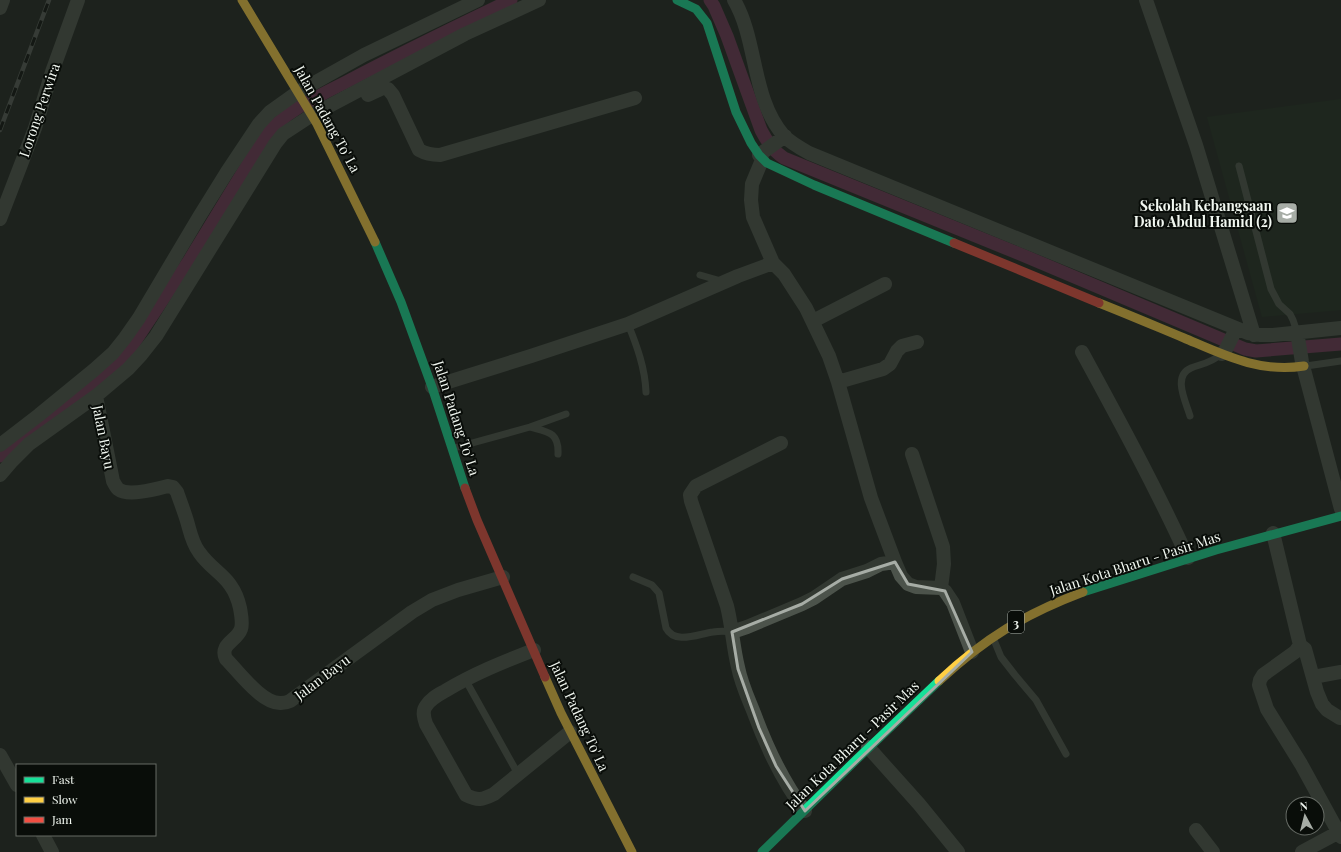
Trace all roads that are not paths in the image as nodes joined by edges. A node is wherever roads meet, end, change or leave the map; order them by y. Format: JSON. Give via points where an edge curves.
{"nodes":[{"id":1,"x":3,"y":0,"type":"edge"},
{"id":2,"x":78,"y":0,"type":"edge"},
{"id":3,"x":242,"y":0,"type":"edge"},
{"id":4,"x":478,"y":0,"type":"edge"},
{"id":5,"x":539,"y":0,"type":"edge"},
{"id":6,"x":677,"y":0,"type":"edge"},
{"id":7,"x":734,"y":0,"type":"edge"},
{"id":8,"x":1146,"y":0,"type":"edge"},
{"id":9,"x":0,"y":8,"type":"edge"},
{"id":10,"x":300,"y":95,"type":"junction"},
{"id":11,"x":635,"y":98,"type":"dead end"},
{"id":12,"x":313,"y":117,"type":"junction"},
{"id":13,"x":783,"y":138,"type":"junction"},
{"id":14,"x":761,"y":156,"type":"junction"},
{"id":15,"x":1239,"y":166,"type":"dead end"},
{"id":16,"x":0,"y":219,"type":"edge"},
{"id":17,"x":773,"y":263,"type":"junction"},
{"id":18,"x":700,"y":275,"type":"dead end"},
{"id":19,"x":725,"y":282,"type":"junction"},
{"id":20,"x":885,"y":284,"type":"dead end"},
{"id":21,"x":813,"y":321,"type":"junction"},
{"id":22,"x":628,"y":324,"type":"junction"},
{"id":23,"x":1341,"y":328,"type":"edge"},
{"id":24,"x":1235,"y":332,"type":"junction"},
{"id":25,"x":1297,"y":334,"type":"junction"},
{"id":26,"x":1254,"y":335,"type":"junction"},
{"id":27,"x":917,"y":342,"type":"dead end"},
{"id":28,"x":1224,"y":351,"type":"junction"},
{"id":29,"x":1082,"y":352,"type":"dead end"},
{"id":30,"x":1341,"y":361,"type":"edge"},
{"id":31,"x":1303,"y":364,"type":"junction"},
{"id":32,"x":838,"y":382,"type":"junction"},
{"id":33,"x":432,"y":387,"type":"junction"},
{"id":34,"x":646,"y":392,"type":"dead end"},
{"id":35,"x":96,"y":396,"type":"junction"},
{"id":36,"x":566,"y":414,"type":"dead end"},
{"id":37,"x":1190,"y":416,"type":"dead end"},
{"id":38,"x":530,"y":427,"type":"junction"},
{"id":39,"x":781,"y":443,"type":"dead end"},
{"id":40,"x":0,"y":445,"type":"edge"},
{"id":41,"x":452,"y":449,"type":"junction"},
{"id":42,"x":558,"y":454,"type":"dead end"},
{"id":43,"x":912,"y":454,"type":"dead end"},
{"id":44,"x":0,"y":475,"type":"edge"},
{"id":45,"x":1341,"y":509,"type":"edge"},
{"id":46,"x":1341,"y":516,"type":"edge"},
{"id":47,"x":1273,"y":533,"type":"junction"},
{"id":48,"x":1188,"y":558,"type":"junction"},
{"id":49,"x":895,"y":562,"type":"junction"},
{"id":50,"x":503,"y":576,"type":"junction"},
{"id":51,"x":633,"y":577,"type":"dead end"},
{"id":52,"x":941,"y":588,"type":"junction"},
{"id":53,"x":732,"y":632,"type":"junction"},
{"id":54,"x":993,"y":637,"type":"junction"},
{"id":55,"x":1300,"y":645,"type":"junction"},
{"id":56,"x":534,"y":650,"type":"junction"},
{"id":57,"x":972,"y":652,"type":"junction"},
{"id":58,"x":1341,"y":672,"type":"edge"},
{"id":59,"x":1313,"y":677,"type":"junction"},
{"id":60,"x":465,"y":679,"type":"junction"},
{"id":61,"x":1340,"y":718,"type":"dead end"},
{"id":62,"x":570,"y":732,"type":"junction"},
{"id":63,"x":868,"y":747,"type":"junction"},
{"id":64,"x":1066,"y":754,"type":"dead end"},
{"id":65,"x":0,"y":755,"type":"edge"},
{"id":66,"x":518,"y":774,"type":"junction"},
{"id":67,"x":16,"y":783,"type":"edge"},
{"id":68,"x":804,"y":811,"type":"junction"},
{"id":69,"x":1196,"y":830,"type":"dead end"},
{"id":70,"x":1340,"y":834,"type":"edge"},
{"id":71,"x":44,"y":836,"type":"edge"},
{"id":72,"x":52,"y":852,"type":"edge"},
{"id":73,"x":632,"y":852,"type":"edge"},
{"id":74,"x":762,"y":852,"type":"edge"},
{"id":75,"x":958,"y":852,"type":"edge"},
{"id":76,"x":1213,"y":852,"type":"edge"},
{"id":77,"x":1302,"y":852,"type":"edge"}],
"edges":[{"from":1,"to":9,"type":"street"},
{"from":2,"to":16,"type":"street","name":"Lorong Perwira"},
{"from":3,"to":10,"type":"main road","name":"Jalan Padang To' La"},
{"from":4,"to":10,"type":"street","via":[[364,55]]},
{"from":5,"to":12,"type":"street","via":[[465,34]]},
{"from":6,"to":14,"type":"main road","via":[[701,14],[709,27],[739,119],[750,142]]},
{"from":7,"to":13,"type":"street","via":[[742,13],[768,110]]},
{"from":8,"to":26,"type":"street","via":[[1196,145]]},
{"from":10,"to":12,"type":"main road","name":"Jalan Padang To' La"},
{"from":10,"to":40,"type":"street","via":[[270,112],[259,124],[199,217],[139,318],[112,353],[40,415]]},
{"from":11,"to":12,"type":"street","via":[[432,155],[418,150],[388,89],[377,90]]},
{"from":12,"to":33,"type":"main road","name":"Jalan Padang To' La","via":[[387,268]]},
{"from":12,"to":35,"type":"street","via":[[283,134],[275,144],[156,336],[128,369]]},
{"from":13,"to":14,"type":"street"},
{"from":13,"to":24,"type":"street","via":[[809,153]]},
{"from":14,"to":17,"type":"street","via":[[750,200],[753,217]]},
{"from":14,"to":28,"type":"main road","via":[[767,164],[814,185]]},
{"from":15,"to":25,"type":"lane","via":[[1271,289],[1279,304],[1290,314]]},
{"from":17,"to":19,"type":"street"},
{"from":17,"to":21,"type":"street","via":[[791,284]]},
{"from":18,"to":19,"type":"lane"},
{"from":19,"to":22,"type":"street"},
{"from":20,"to":21,"type":"street"},
{"from":21,"to":32,"type":"street"},
{"from":22,"to":33,"type":"street"},
{"from":22,"to":34,"type":"lane","via":[[643,366]]},
{"from":23,"to":25,"type":"street"},
{"from":24,"to":26,"type":"street"},
{"from":24,"to":28,"type":"street"},
{"from":25,"to":26,"type":"street"},
{"from":25,"to":31,"type":"street"},
{"from":27,"to":32,"type":"street","via":[[902,346],[890,364],[883,369]]},
{"from":28,"to":31,"type":"main road","via":[[1240,361],[1260,366],[1286,368]]},
{"from":28,"to":37,"type":"lane","via":[[1209,362],[1191,368],[1182,376],[1182,389]]},
{"from":29,"to":48,"type":"street"},
{"from":30,"to":31,"type":"lane"},
{"from":31,"to":45,"type":"street"},
{"from":32,"to":49,"type":"street","via":[[872,498]]},
{"from":33,"to":41,"type":"main road","name":"Jalan Padang To' La"},
{"from":35,"to":44,"type":"street","via":[[30,444]]},
{"from":35,"to":50,"type":"street","name":"Jalan Bayu","via":[[113,481],[118,489],[126,492],[135,493],[168,486],[177,492],[194,544],[199,553],[229,582],[240,607],[242,628],[226,646],[224,655],[260,696],[270,702],[281,704],[290,701],[374,638],[432,600]]},
{"from":36,"to":38,"type":"lane"},
{"from":38,"to":41,"type":"lane"},
{"from":38,"to":42,"type":"lane","via":[[557,438]]},
{"from":39,"to":53,"type":"street","via":[[696,486],[690,495],[727,606]]},
{"from":41,"to":50,"type":"main road","name":"Jalan Padang To' La","via":[[477,520]]},
{"from":43,"to":52,"type":"street","via":[[943,547]]},
{"from":46,"to":47,"type":"main road","name":"Jalan Kota Bharu - Pasir Mas","number":"3"},
{"from":47,"to":48,"type":"main road","name":"Jalan Kota Bharu - Pasir Mas","number":"3"},
{"from":47,"to":55,"type":"street"},
{"from":48,"to":54,"type":"main road","name":"Jalan Kota Bharu - Pasir Mas","number":"3","via":[[1075,595],[1028,615]]},
{"from":49,"to":52,"type":"street","via":[[908,584],[916,587]]},
{"from":49,"to":53,"type":"street","via":[[882,564],[842,579],[802,604]]},
{"from":50,"to":56,"type":"main road","name":"Jalan Padang To' La"},
{"from":51,"to":53,"type":"lane","via":[[652,585],[659,593],[668,633],[689,637],[711,632]]},
{"from":52,"to":57,"type":"street","via":[[953,603]]},
{"from":53,"to":68,"type":"street","via":[[738,669],[759,728],[776,766]]},
{"from":54,"to":57,"type":"main road","name":"Jalan Kota Bharu - Pasir Mas","number":"3"},
{"from":54,"to":64,"type":"lane","via":[[1002,657],[1036,700]]},
{"from":55,"to":59,"type":"street","via":[[1305,650]]},
{"from":55,"to":70,"type":"street","via":[[1295,652],[1263,675],[1260,680],[1260,692],[1267,709]]},
{"from":56,"to":60,"type":"street"},
{"from":56,"to":62,"type":"main road","name":"Jalan Padang To' La"},
{"from":57,"to":63,"type":"main road","name":"Jalan Kota Bharu - Pasir Mas","number":"3"},
{"from":58,"to":59,"type":"street"},
{"from":59,"to":61,"type":"street","via":[[1322,704]]},
{"from":60,"to":66,"type":"lane"},
{"from":60,"to":66,"type":"street","via":[[432,699],[425,707],[423,715],[466,795],[475,799],[485,799]]},
{"from":62,"to":66,"type":"street"},
{"from":62,"to":73,"type":"main road","name":"Jalan Padang To' La"},
{"from":63,"to":68,"type":"main road","name":"Jalan Kota Bharu - Pasir Mas","number":"3"},
{"from":63,"to":75,"type":"street"},
{"from":65,"to":67,"type":"street"},
{"from":68,"to":74,"type":"main road","name":"Jalan Kota Bharu - Pasir Mas","number":"3"},
{"from":69,"to":76,"type":"street"},
{"from":70,"to":77,"type":"street"},
{"from":71,"to":72,"type":"street"}]}
